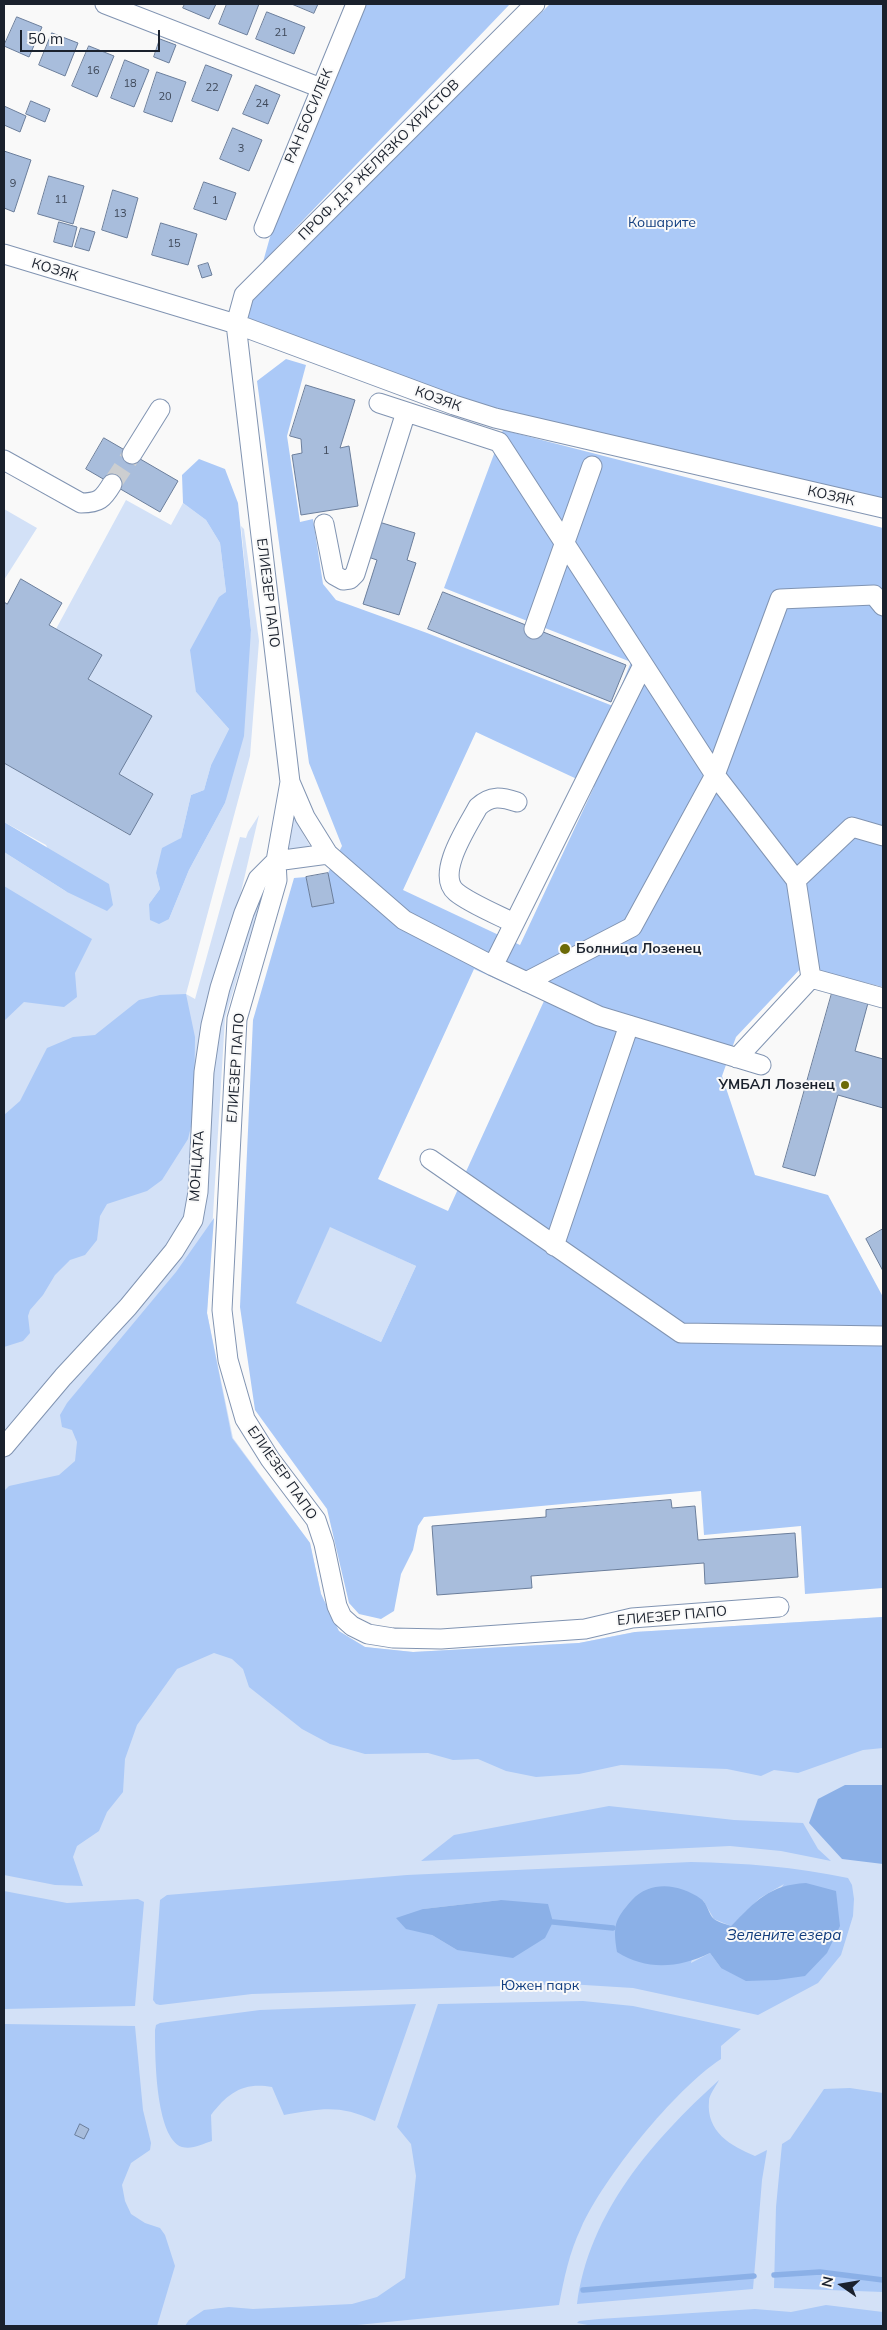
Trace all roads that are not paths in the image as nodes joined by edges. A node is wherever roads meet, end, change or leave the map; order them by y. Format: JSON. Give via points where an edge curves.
{"nodes":[{"id":1,"x":105,"y":4,"type":"edge"},
{"id":2,"x":356,"y":4,"type":"edge"},
{"id":3,"x":535,"y":4,"type":"edge"},
{"id":4,"x":321,"y":88,"type":"junction"},
{"id":5,"x":264,"y":228,"type":"dead end"},
{"id":6,"x":4,"y":254,"type":"edge"},
{"id":7,"x":236,"y":324,"type":"junction"},
{"id":8,"x":380,"y":403,"type":"dead end"},
{"id":9,"x":160,"y":409,"type":"dead end"},
{"id":10,"x":406,"y":412,"type":"junction"},
{"id":11,"x":132,"y":454,"type":"tunnel mouth"},
{"id":12,"x":4,"y":460,"type":"edge"},
{"id":13,"x":592,"y":466,"type":"dead end"},
{"id":14,"x":112,"y":484,"type":"tunnel mouth"},
{"id":15,"x":883,"y":508,"type":"edge"},
{"id":16,"x":324,"y":524,"type":"dead end"},
{"id":17,"x":565,"y":544,"type":"junction"},
{"id":18,"x":883,"y":606,"type":"edge"},
{"id":19,"x":534,"y":628,"type":"dead end"},
{"id":20,"x":643,"y":665,"type":"junction"},
{"id":21,"x":715,"y":775,"type":"junction"},
{"id":22,"x":290,"y":782,"type":"junction"},
{"id":23,"x":517,"y":802,"type":"dead end"},
{"id":24,"x":883,"y":836,"type":"edge"},
{"id":25,"x":328,"y":854,"type":"junction"},
{"id":26,"x":276,"y":861,"type":"junction"},
{"id":27,"x":796,"y":880,"type":"junction"},
{"id":28,"x":514,"y":923,"type":"junction"},
{"id":29,"x":493,"y":966,"type":"junction"},
{"id":30,"x":811,"y":978,"type":"junction"},
{"id":31,"x":526,"y":982,"type":"junction"},
{"id":32,"x":883,"y":998,"type":"edge"},
{"id":33,"x":628,"y":1025,"type":"junction"},
{"id":34,"x":738,"y":1058,"type":"junction"},
{"id":35,"x":761,"y":1065,"type":"dead end"},
{"id":36,"x":430,"y":1159,"type":"dead end"},
{"id":37,"x":554,"y":1246,"type":"junction"},
{"id":38,"x":883,"y":1336,"type":"edge"},
{"id":39,"x":4,"y":1448,"type":"edge"},
{"id":40,"x":778,"y":1607,"type":"dead end"}],
"edges":[{"from":1,"to":4,"type":"street"},
{"from":2,"to":4,"type":"street","name":"РАН БОСИЛЕК"},
{"from":3,"to":7,"type":"street","name":"ПРОФ. Д-Р ЖЕЛЯЗКО ХРИСТОВ","via":[[244,295]]},
{"from":4,"to":5,"type":"street","name":"РАН БОСИЛЕК"},
{"from":6,"to":7,"type":"street","name":"КОЗЯК"},
{"from":7,"to":15,"type":"street","name":"КОЗЯК","via":[[495,418]]},
{"from":7,"to":22,"type":"street","name":"ЕЛИЕЗЕР ПАПО"},
{"from":8,"to":10,"type":"street"},
{"from":9,"to":11,"type":"street"},
{"from":10,"to":16,"type":"street","via":[[355,574],[350,579],[343,580],[334,575]]},
{"from":10,"to":17,"type":"street","via":[[499,442]]},
{"from":12,"to":14,"type":"street","via":[[81,503],[94,503],[106,495]]},
{"from":13,"to":17,"type":"street"},
{"from":17,"to":19,"type":"street"},
{"from":17,"to":20,"type":"street"},
{"from":18,"to":21,"type":"street","via":[[874,595],[780,599]]},
{"from":20,"to":21,"type":"street"},
{"from":20,"to":28,"type":"street"},
{"from":21,"to":27,"type":"street"},
{"from":21,"to":31,"type":"street","via":[[632,927]]},
{"from":22,"to":25,"type":"street"},
{"from":22,"to":26,"type":"street","name":"ЕЛИЕЗЕР ПАПО"},
{"from":23,"to":28,"type":"street","via":[[501,797],[485,800],[478,806],[449,864],[448,877],[456,892]]},
{"from":24,"to":27,"type":"street","via":[[852,827]]},
{"from":25,"to":26,"type":"street"},
{"from":25,"to":29,"type":"street","via":[[404,920]]},
{"from":26,"to":39,"type":"street","name":"МОНЦАТА","via":[[258,879],[244,913],[211,1026],[202,1092],[198,1192],[193,1220],[174,1251],[128,1307],[63,1377]]},
{"from":26,"to":40,"type":"street","name":"ЕЛИЕЗЕР ПАПО","via":[[277,880],[237,1019],[222,1310],[228,1360],[245,1419],[270,1459],[316,1520],[342,1616],[352,1626],[368,1634],[441,1639],[585,1628],[632,1618]]},
{"from":27,"to":30,"type":"street"},
{"from":28,"to":29,"type":"street"},
{"from":29,"to":31,"type":"street"},
{"from":30,"to":32,"type":"street"},
{"from":30,"to":34,"type":"street"},
{"from":31,"to":33,"type":"street","via":[[599,1016]]},
{"from":33,"to":34,"type":"street"},
{"from":33,"to":37,"type":"street"},
{"from":34,"to":35,"type":"street"},
{"from":36,"to":37,"type":"street"},
{"from":37,"to":38,"type":"street","via":[[681,1334]]}]}
